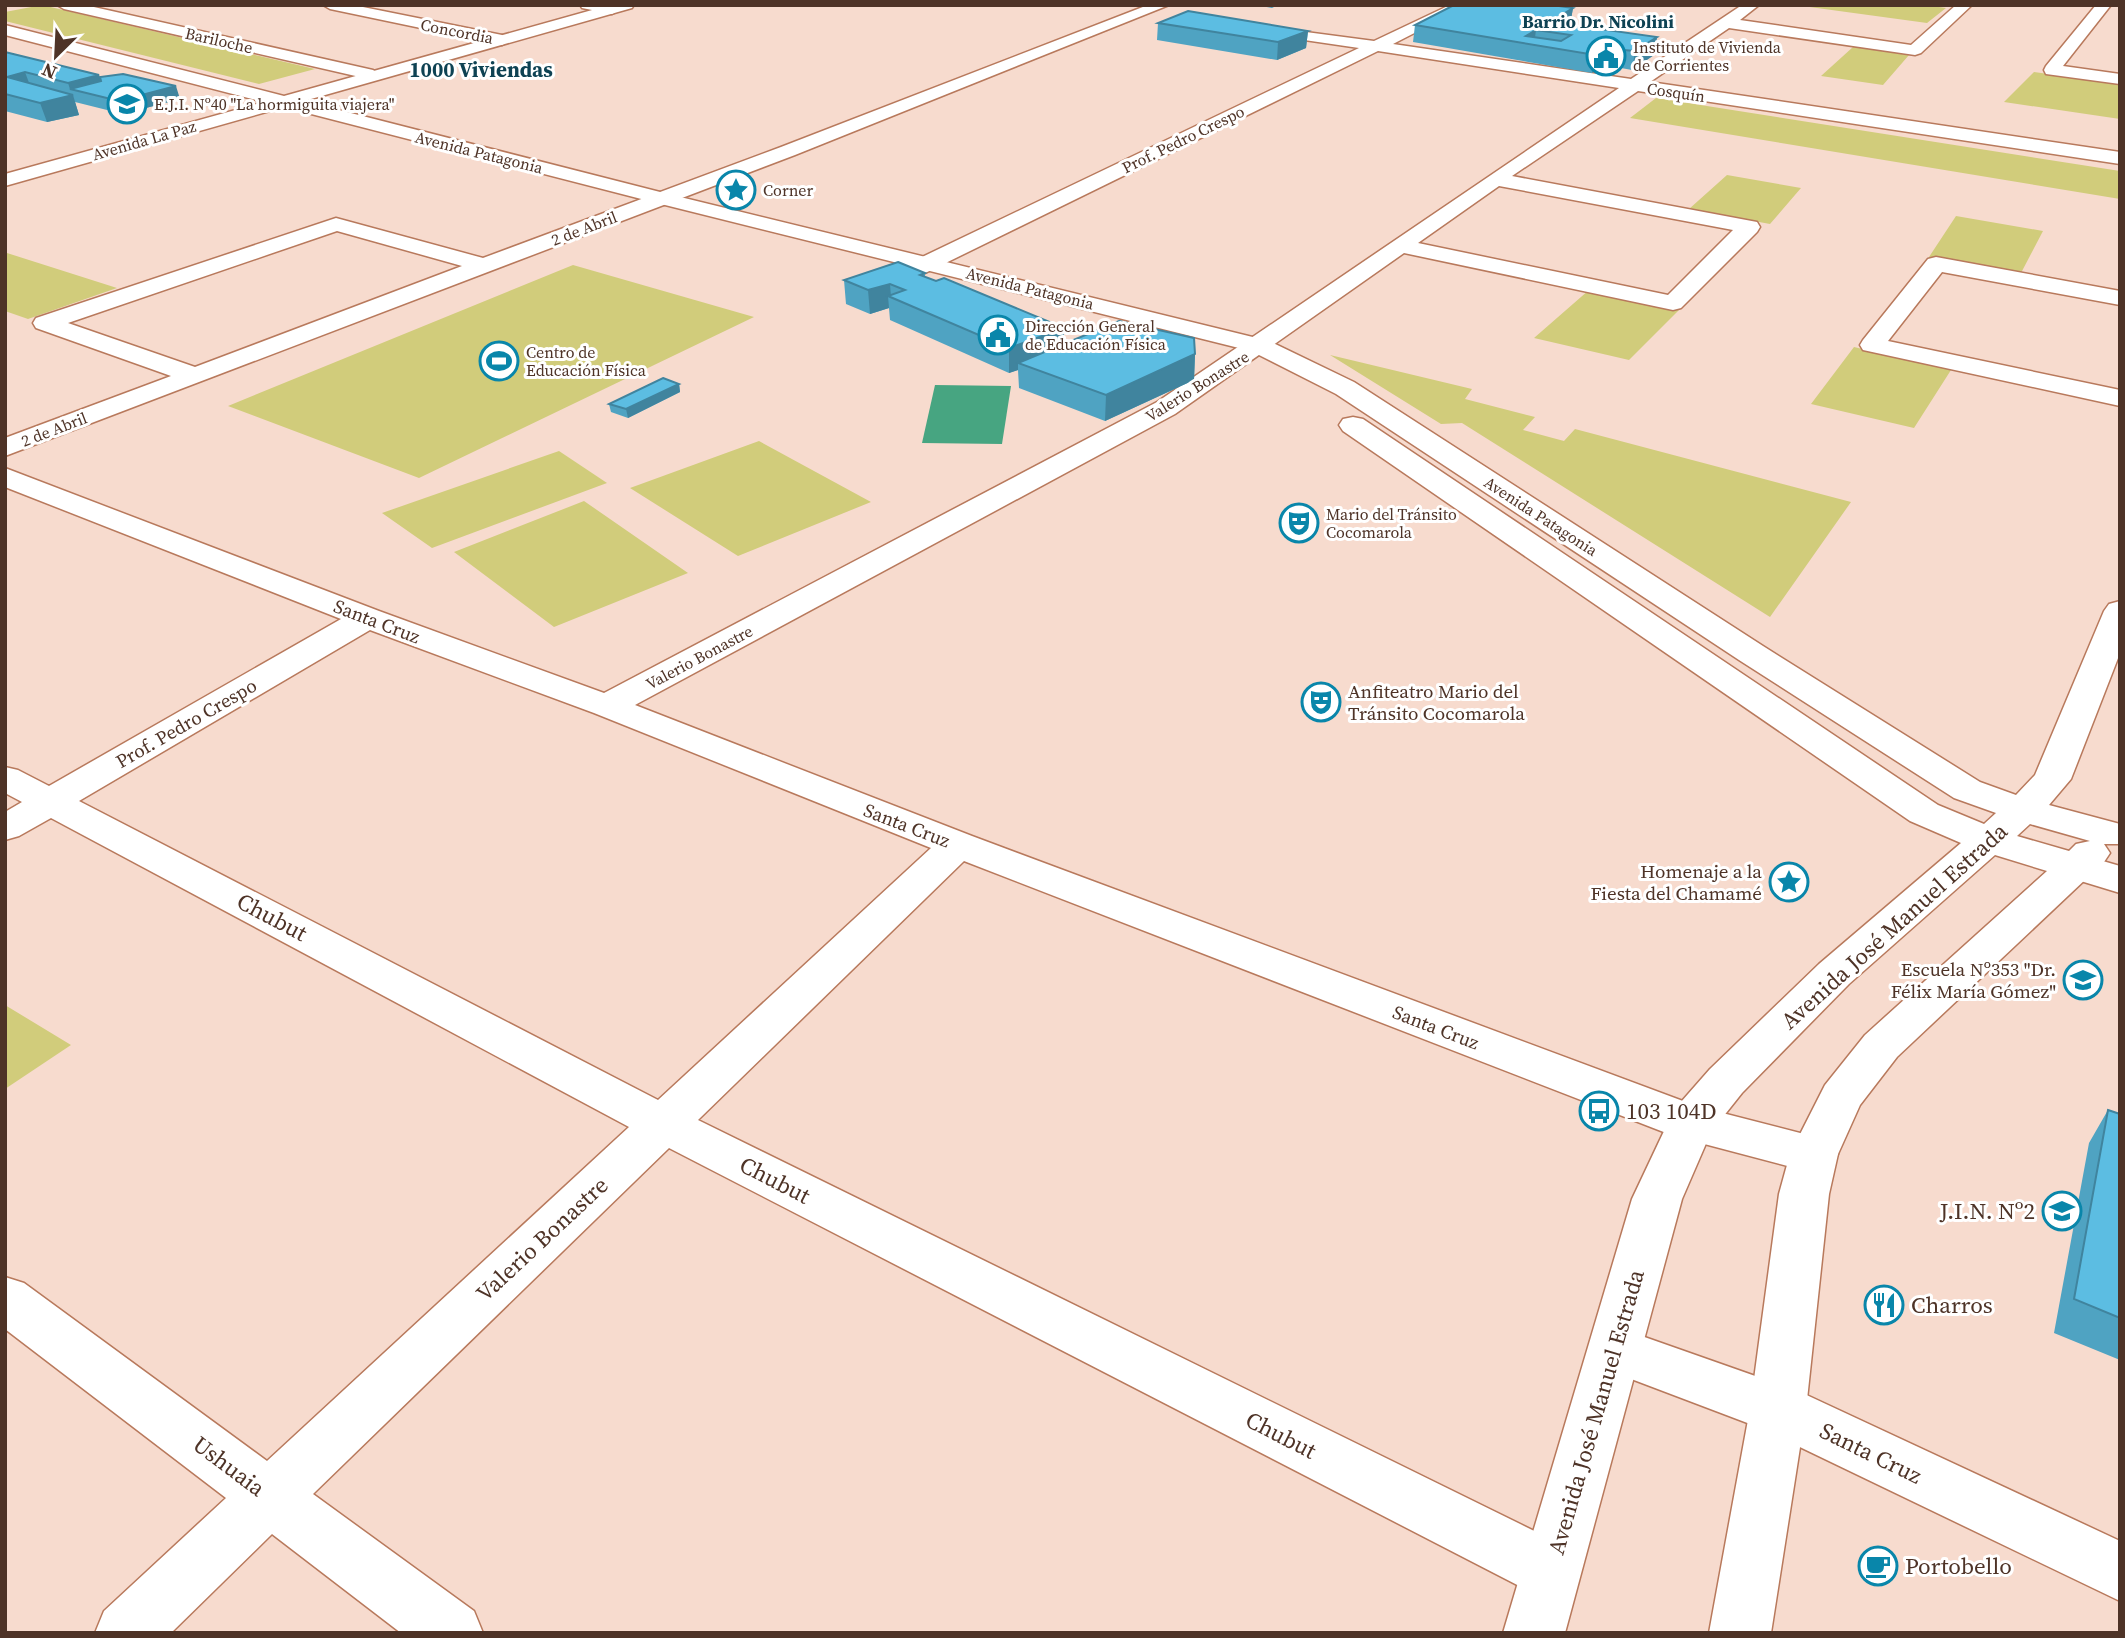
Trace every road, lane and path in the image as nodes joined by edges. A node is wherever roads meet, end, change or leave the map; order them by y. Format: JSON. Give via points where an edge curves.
{"nodes":[{"id":1,"x":64,"y":5,"type":"edge"},
{"id":2,"x":142,"y":5,"type":"edge"},
{"id":3,"x":330,"y":5,"type":"edge"},
{"id":4,"x":589,"y":5,"type":"edge"},
{"id":5,"x":1109,"y":5,"type":"edge"},
{"id":6,"x":1462,"y":5,"type":"edge"},
{"id":7,"x":1752,"y":5,"type":"edge"},
{"id":8,"x":1965,"y":5,"type":"edge"},
{"id":9,"x":2104,"y":5,"type":"edge"},
{"id":10,"x":620,"y":7,"type":"edge"},
{"id":11,"x":1160,"y":11,"type":"edge"},
{"id":12,"x":102,"y":14,"type":"junction"},
{"id":13,"x":1726,"y":23,"type":"junction"},
{"id":14,"x":1241,"y":26,"type":"edge"},
{"id":15,"x":5,"y":30,"type":"edge"},
{"id":16,"x":478,"y":35,"type":"junction"},
{"id":17,"x":502,"y":40,"type":"junction"},
{"id":18,"x":5,"y":43,"type":"edge"},
{"id":19,"x":1378,"y":47,"type":"junction"},
{"id":20,"x":351,"y":71,"type":"junction"},
{"id":21,"x":373,"y":75,"type":"junction"},
{"id":22,"x":2120,"y":79,"type":"edge"},
{"id":23,"x":1636,"y":86,"type":"junction"},
{"id":24,"x":282,"y":101,"type":"junction"},
{"id":25,"x":257,"y":102,"type":"junction"},
{"id":26,"x":232,"y":103,"type":"junction"},
{"id":27,"x":2120,"y":158,"type":"edge"},
{"id":28,"x":5,"y":166,"type":"edge"},
{"id":29,"x":1496,"y":179,"type":"junction"},
{"id":30,"x":5,"y":180,"type":"edge"},
{"id":31,"x":650,"y":202,"type":"junction"},
{"id":32,"x":1402,"y":246,"type":"junction"},
{"id":33,"x":485,"y":265,"type":"junction"},
{"id":34,"x":917,"y":268,"type":"junction"},
{"id":35,"x":2120,"y":298,"type":"edge"},
{"id":36,"x":1250,"y":353,"type":"junction"},
{"id":37,"x":197,"y":376,"type":"junction"},
{"id":38,"x":2120,"y":398,"type":"edge"},
{"id":39,"x":5,"y":448,"type":"edge"},
{"id":40,"x":5,"y":477,"type":"edge"},
{"id":41,"x":2120,"y":611,"type":"edge"},
{"id":42,"x":367,"y":618,"type":"junction"},
{"id":43,"x":606,"y":706,"type":"junction"},
{"id":44,"x":5,"y":778,"type":"edge"},
{"id":45,"x":52,"y":802,"type":"junction"},
{"id":46,"x":2023,"y":810,"type":"junction"},
{"id":47,"x":5,"y":828,"type":"edge"},
{"id":48,"x":1988,"y":840,"type":"junction"},
{"id":49,"x":958,"y":845,"type":"junction"},
{"id":50,"x":2109,"y":848,"type":"edge"},
{"id":51,"x":1691,"y":1123,"type":"junction"},
{"id":52,"x":663,"y":1124,"type":"junction"},
{"id":53,"x":1814,"y":1154,"type":"junction"},
{"id":54,"x":5,"y":1299,"type":"edge"},
{"id":55,"x":1616,"y":1350,"type":"junction"},
{"id":56,"x":1778,"y":1409,"type":"junction"},
{"id":57,"x":270,"y":1496,"type":"junction"},
{"id":58,"x":1550,"y":1570,"type":"junction"},
{"id":59,"x":2120,"y":1572,"type":"edge"},
{"id":60,"x":126,"y":1633,"type":"edge"},
{"id":61,"x":452,"y":1633,"type":"edge"},
{"id":62,"x":1534,"y":1633,"type":"edge"},
{"id":63,"x":1740,"y":1633,"type":"edge"}],
"edges":[{"from":1,"to":12,"type":"street","name":"Bariloche"},
{"from":2,"to":12,"type":"street"},
{"from":3,"to":16,"type":"street","name":"Concordia"},
{"from":4,"to":10,"type":"street"},
{"from":4,"to":16,"type":"street"},
{"from":5,"to":11,"type":"street"},
{"from":6,"to":19,"type":"street","name":"Prof. Pedro Crespo"},
{"from":7,"to":13,"type":"street","name":"Valerio Bonastre"},
{"from":8,"to":13,"type":"street","via":[[1915,50]]},
{"from":9,"to":22,"type":"street","via":[[2052,69]]},
{"from":10,"to":17,"type":"street","name":"Avenida La Paz"},
{"from":11,"to":31,"type":"street","name":"2 de Abril","via":[[1029,55]]},
{"from":12,"to":20,"type":"street","name":"Bariloche"},
{"from":13,"to":23,"type":"street","name":"Valerio Bonastre"},
{"from":14,"to":19,"type":"street","name":"Cosquín"},
{"from":15,"to":25,"type":"street","name":"Avenida Patagonia"},
{"from":16,"to":17,"type":"street","name":"Concordia"},
{"from":16,"to":20,"type":"street"},
{"from":17,"to":21,"type":"street","name":"Avenida La Paz"},
{"from":18,"to":26,"type":"street","name":"Avenida Patagonia"},
{"from":19,"to":23,"type":"street","name":"Cosquín"},
{"from":19,"to":34,"type":"street","name":"Prof. Pedro Crespo"},
{"from":20,"to":21,"type":"street","name":"Bariloche"},
{"from":20,"to":25,"type":"street"},
{"from":21,"to":24,"type":"street","name":"Avenida La Paz"},
{"from":23,"to":27,"type":"street","name":"Cosquín"},
{"from":23,"to":29,"type":"street","name":"Valerio Bonastre"},
{"from":24,"to":25,"type":"street","name":"Avenida La Paz"},
{"from":24,"to":31,"type":"street","name":"Avenida Patagonia"},
{"from":25,"to":26,"type":"street","name":"Avenida Patagonia"},
{"from":25,"to":30,"type":"street","name":"Avenida La Paz"},
{"from":25,"to":31,"type":"street","name":"Avenida Patagonia"},
{"from":26,"to":28,"type":"street","name":"Avenida La Paz"},
{"from":29,"to":32,"type":"street","name":"Valerio Bonastre"},
{"from":29,"to":32,"type":"street","via":[[1749,227],[1673,303]]},
{"from":31,"to":33,"type":"street","name":"2 de Abril"},
{"from":31,"to":34,"type":"street","name":"Avenida Patagonia"},
{"from":32,"to":36,"type":"street","name":"Valerio Bonastre"},
{"from":33,"to":37,"type":"street","name":"2 de Abril"},
{"from":33,"to":37,"type":"street","via":[[336,223],[45,323]]},
{"from":34,"to":36,"type":"street","name":"Avenida Patagonia"},
{"from":35,"to":38,"type":"street","via":[[1936,264],[1872,345]]},
{"from":36,"to":43,"type":"street","name":"Valerio Bonastre","via":[[1166,408]]},
{"from":36,"to":46,"type":"street","name":"Avenida Patagonia","via":[[1345,388],[1967,790]]},
{"from":36,"to":48,"type":"street","name":"Avenida Patagonia","via":[[1924,813]]},
{"from":37,"to":39,"type":"street","name":"2 de Abril"},
{"from":40,"to":42,"type":"street","name":"Santa Cruz"},
{"from":41,"to":46,"type":"street","name":"Avenida José Manuel Estrada","via":[[2053,779]]},
{"from":42,"to":43,"type":"street","name":"Santa Cruz"},
{"from":42,"to":45,"type":"street","name":"Prof. Pedro Crespo"},
{"from":43,"to":49,"type":"street","name":"Santa Cruz"},
{"from":44,"to":45,"type":"street","name":"Chubut"},
{"from":45,"to":47,"type":"street","name":"Prof. Pedro Crespo"},
{"from":45,"to":52,"type":"street","name":"Chubut"},
{"from":46,"to":48,"type":"street","name":"Avenida José Manuel Estrada"},
{"from":46,"to":50,"type":"street","name":"Avenida Patagonia"},
{"from":48,"to":50,"type":"street","name":"Avenida Patagonia"},
{"from":48,"to":51,"type":"street","name":"Avenida José Manuel Estrada","via":[[1834,974],[1726,1081]]},
{"from":49,"to":51,"type":"street","name":"Santa Cruz"},
{"from":49,"to":52,"type":"street","name":"Valerio Bonastre"},
{"from":50,"to":53,"type":"street","via":[[1881,1046],[1841,1097]]},
{"from":51,"to":53,"type":"street","name":"Santa Cruz"},
{"from":51,"to":55,"type":"street","name":"Avenida José Manuel Estrada","via":[[1657,1199]]},
{"from":52,"to":57,"type":"street","name":"Valerio Bonastre"},
{"from":52,"to":58,"type":"street","name":"Chubut"},
{"from":53,"to":56,"type":"street","via":[[1804,1194]]},
{"from":54,"to":57,"type":"street","name":"Ushuaia"},
{"from":55,"to":56,"type":"street","name":"Santa Cruz"},
{"from":55,"to":58,"type":"street","name":"Avenida José Manuel Estrada"},
{"from":56,"to":59,"type":"street","name":"Santa Cruz"},
{"from":56,"to":63,"type":"street"},
{"from":57,"to":60,"type":"street","name":"Valerio Bonastre"},
{"from":57,"to":61,"type":"street","name":"Ushuaia"},
{"from":58,"to":62,"type":"street","name":"Avenida José Manuel Estrada"}]}
